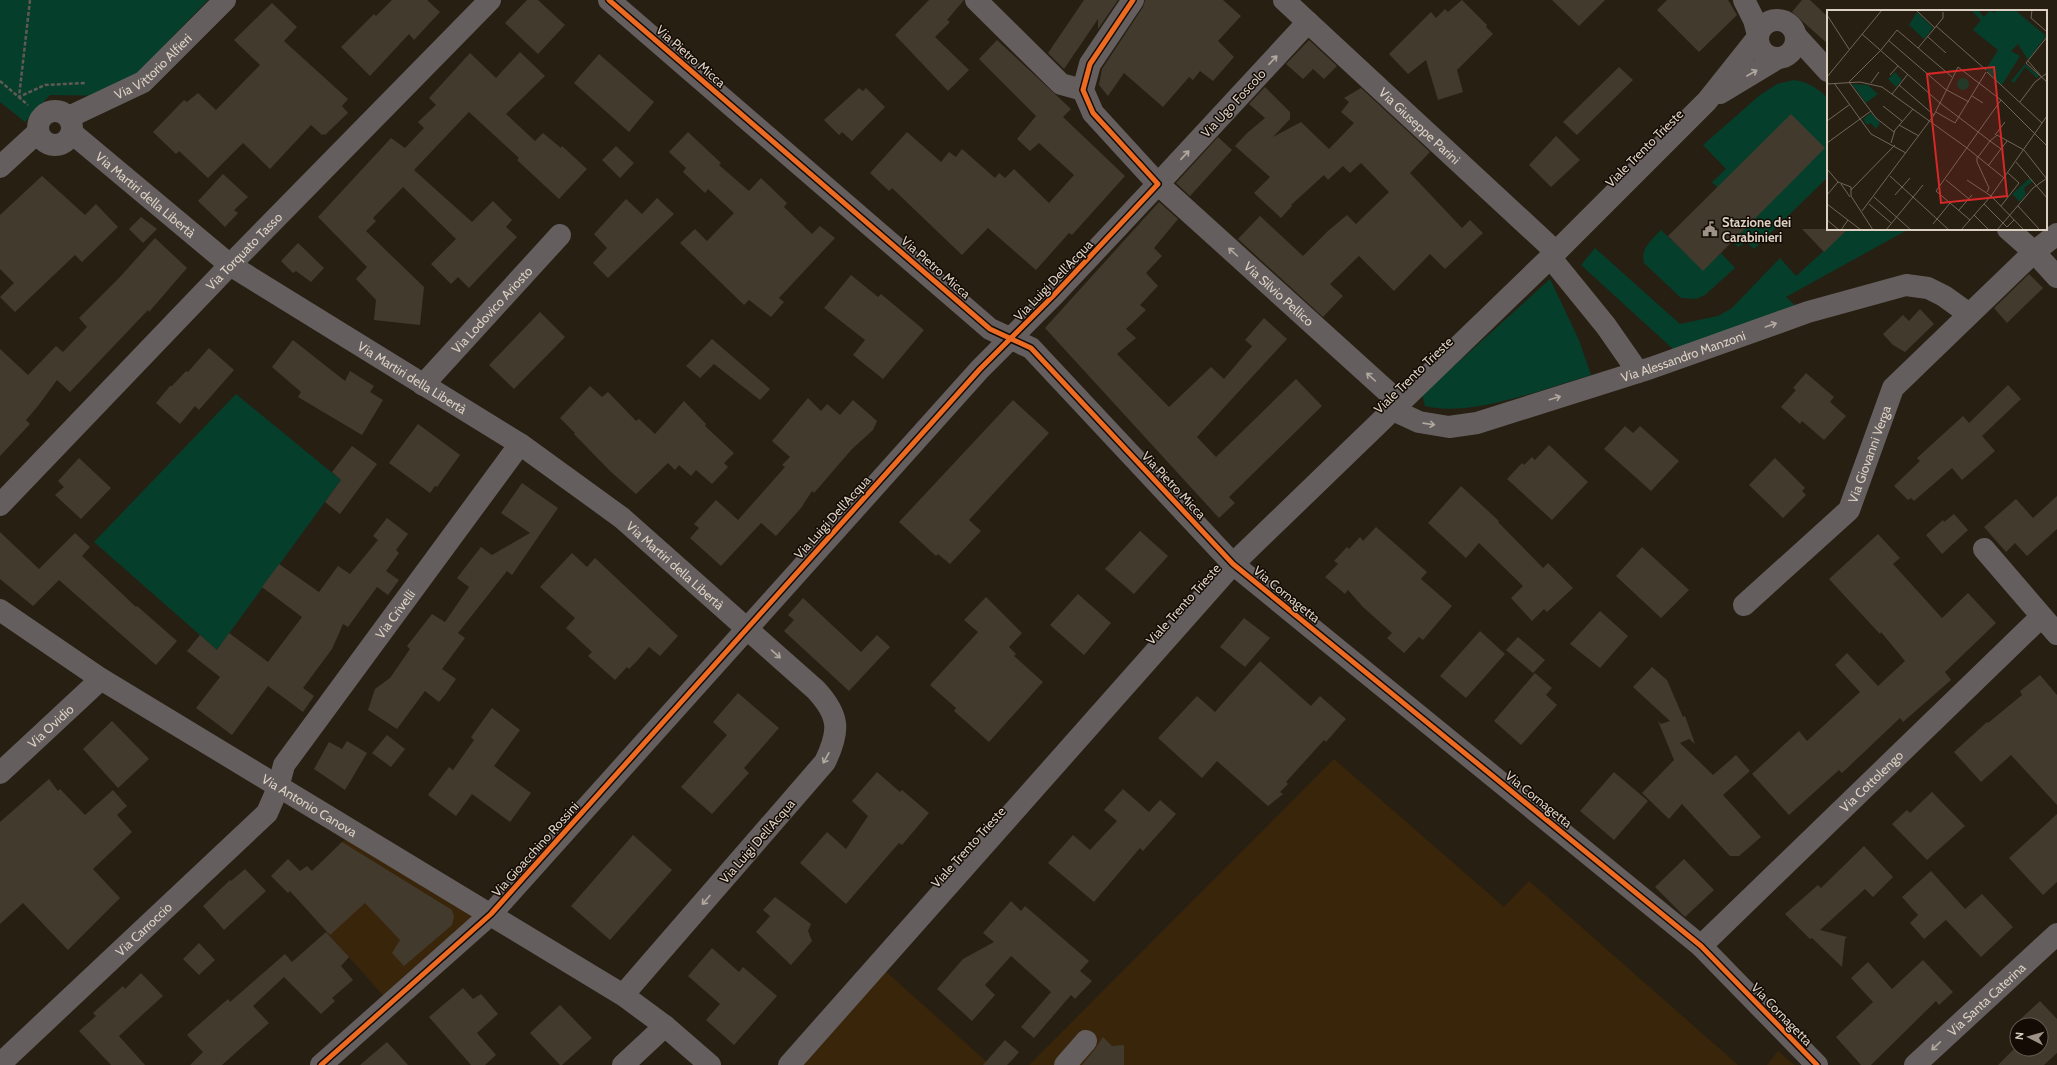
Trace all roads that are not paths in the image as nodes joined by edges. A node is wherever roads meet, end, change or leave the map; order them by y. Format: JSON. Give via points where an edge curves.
{"nodes":[{"id":1,"x":225,"y":0,"type":"edge"},
{"id":2,"x":490,"y":0,"type":"edge"},
{"id":3,"x":609,"y":0,"type":"edge"},
{"id":4,"x":976,"y":0,"type":"edge"},
{"id":5,"x":1133,"y":0,"type":"edge"},
{"id":6,"x":1284,"y":0,"type":"edge"},
{"id":7,"x":1744,"y":0,"type":"edge"},
{"id":8,"x":1756,"y":0,"type":"edge"},
{"id":9,"x":1780,"y":20,"type":"junction"},
{"id":10,"x":1308,"y":22,"type":"junction"},
{"id":11,"x":1758,"y":36,"type":"junction"},
{"id":12,"x":1796,"y":36,"type":"junction"},
{"id":13,"x":1781,"y":57,"type":"junction"},
{"id":14,"x":1827,"y":70,"type":"edge"},
{"id":15,"x":1827,"y":71,"type":"edge"},
{"id":16,"x":1083,"y":90,"type":"junction"},
{"id":17,"x":1707,"y":101,"type":"junction"},
{"id":18,"x":71,"y":125,"type":"junction"},
{"id":19,"x":0,"y":168,"type":"edge"},
{"id":20,"x":1158,"y":184,"type":"junction"},
{"id":21,"x":2009,"y":230,"type":"edge"},
{"id":22,"x":2057,"y":234,"type":"edge"},
{"id":23,"x":560,"y":235,"type":"dead end"},
{"id":24,"x":2034,"y":252,"type":"junction"},
{"id":25,"x":1553,"y":254,"type":"junction"},
{"id":26,"x":230,"y":266,"type":"junction"},
{"id":27,"x":2057,"y":277,"type":"edge"},
{"id":28,"x":1969,"y":314,"type":"junction"},
{"id":29,"x":1011,"y":339,"type":"junction"},
{"id":30,"x":1638,"y":372,"type":"junction"},
{"id":31,"x":423,"y":385,"type":"junction"},
{"id":32,"x":1396,"y":406,"type":"junction"},
{"id":33,"x":520,"y":444,"type":"junction"},
{"id":34,"x":0,"y":505,"type":"edge"},
{"id":35,"x":1984,"y":549,"type":"dead end"},
{"id":36,"x":1233,"y":564,"type":"junction"},
{"id":37,"x":1744,"y":605,"type":"dead end"},
{"id":38,"x":0,"y":610,"type":"edge"},
{"id":39,"x":2041,"y":617,"type":"junction"},
{"id":40,"x":747,"y":629,"type":"junction"},
{"id":41,"x":2057,"y":634,"type":"edge"},
{"id":42,"x":101,"y":679,"type":"junction"},
{"id":43,"x":0,"y":773,"type":"edge"},
{"id":44,"x":278,"y":788,"type":"junction"},
{"id":45,"x":491,"y":914,"type":"junction"},
{"id":46,"x":2057,"y":934,"type":"edge"},
{"id":47,"x":1701,"y":946,"type":"junction"},
{"id":48,"x":623,"y":994,"type":"junction"},
{"id":49,"x":665,"y":1026,"type":"junction"},
{"id":50,"x":1086,"y":1041,"type":"dead end"},
{"id":51,"x":0,"y":1064,"type":"edge"},
{"id":52,"x":321,"y":1065,"type":"edge"},
{"id":53,"x":623,"y":1065,"type":"edge"},
{"id":54,"x":710,"y":1065,"type":"edge"},
{"id":55,"x":789,"y":1065,"type":"edge"},
{"id":56,"x":1065,"y":1065,"type":"edge"},
{"id":57,"x":1817,"y":1065,"type":"edge"},
{"id":58,"x":1916,"y":1065,"type":"edge"}],
"edges":[{"from":1,"to":18,"type":"street","name":"Via Vittorio Alfieri","via":[[143,82]]},
{"from":2,"to":26,"type":"street","name":"Via Torquato Tasso"},
{"from":3,"to":29,"type":"street","name":"Via Pietro Micca","via":[[990,329]]},
{"from":4,"to":16,"type":"street","via":[[1061,84]]},
{"from":5,"to":16,"type":"street","via":[[1090,64]]},
{"from":6,"to":10,"type":"street","name":"Via Giuseppe Parini"},
{"from":7,"to":11,"type":"street","via":[[1754,20]]},
{"from":8,"to":9,"type":"street"},
{"from":9,"to":11,"type":"street","via":[[1764,24]]},
{"from":9,"to":12,"type":"street","via":[[1790,26]]},
{"from":20,"to":10,"type":"street","name":"Via Ugo Foscolo","one_way":true},
{"from":10,"to":25,"type":"street","name":"Via Giuseppe Parini"},
{"from":11,"to":13,"type":"street","via":[[1758,43],[1766,54]]},
{"from":11,"to":17,"type":"street","name":"Viale Trento Trieste"},
{"from":12,"to":13,"type":"street","via":[[1793,48]]},
{"from":12,"to":14,"type":"street"},
{"from":13,"to":15,"type":"street","via":[[1797,59]]},
{"from":17,"to":13,"type":"street","name":"Viale Trento Trieste","one_way":true},
{"from":16,"to":20,"type":"street","via":[[1093,113]]},
{"from":17,"to":25,"type":"street","name":"Viale Trento Trieste"},
{"from":18,"to":19,"type":"street","via":[[59,111],[48,112],[40,120],[38,132]]},
{"from":18,"to":26,"type":"street","name":"Via Martiri della Libertà"},
{"from":20,"to":29,"type":"street","name":"Via Luigi Dell'Acqua"},
{"from":32,"to":20,"type":"street","name":"Via Silvio Pellico","one_way":true},
{"from":21,"to":24,"type":"street"},
{"from":22,"to":24,"type":"street"},
{"from":23,"to":31,"type":"street","name":"Via Lodovico Ariosto"},
{"from":24,"to":27,"type":"street"},
{"from":24,"to":28,"type":"street","name":"Via Giovanni Verga"},
{"from":25,"to":30,"type":"street","name":"Via Giuseppe Parini"},
{"from":25,"to":32,"type":"street","name":"Viale Trento Trieste"},
{"from":26,"to":31,"type":"street","name":"Via Martiri della Libertà"},
{"from":26,"to":34,"type":"street","name":"Via Torquato Tasso"},
{"from":30,"to":28,"type":"street","name":"Via Alessandro Manzoni","one_way":true,"via":[[1808,312],[1906,285],[1928,288]]},
{"from":28,"to":37,"type":"street","name":"Via Giovanni Verga","via":[[1893,388],[1849,510]]},
{"from":29,"to":36,"type":"street","name":"Via Pietro Micca","via":[[1030,348]]},
{"from":29,"to":40,"type":"street","name":"Via Luigi Dell'Acqua","via":[[980,369]]},
{"from":32,"to":30,"type":"street","name":"Via Alessandro Manzoni","one_way":true,"via":[[1419,422],[1449,427],[1477,423]]},
{"from":31,"to":33,"type":"street","name":"Via Martiri della Libertà"},
{"from":32,"to":36,"type":"street","name":"Viale Trento Trieste"},
{"from":33,"to":40,"type":"street","name":"Via Martiri della Libertà","via":[[622,518]]},
{"from":33,"to":44,"type":"street","name":"Via Crivelli","via":[[284,765]]},
{"from":35,"to":39,"type":"street"},
{"from":36,"to":47,"type":"street","name":"Via Cornagetta"},
{"from":36,"to":55,"type":"street","name":"Viale Trento Trieste"},
{"from":38,"to":42,"type":"street","name":"Via Antonio Canova"},
{"from":39,"to":41,"type":"street"},
{"from":39,"to":47,"type":"street","name":"Via Cottolengo"},
{"from":40,"to":45,"type":"street","name":"Via Gioacchino Rossini"},
{"from":40,"to":48,"type":"street","name":"Via Luigi Dell'Acqua","one_way":true,"via":[[828,703],[834,716],[836,730],[833,746],[812,779]]},
{"from":42,"to":43,"type":"street","name":"Via Ovidio"},
{"from":42,"to":44,"type":"street","name":"Via Antonio Canova"},
{"from":44,"to":45,"type":"street","name":"Via Antonio Canova"},
{"from":44,"to":51,"type":"street","name":"Via Carroccio","via":[[267,813]]},
{"from":45,"to":48,"type":"street","name":"Via Antonio Canova"},
{"from":45,"to":52,"type":"street","name":"Via Gioacchino Rossini"},
{"from":46,"to":58,"type":"street","name":"Via Santa Caterina","one_way":true},
{"from":47,"to":57,"type":"street","name":"Via Cornagetta"},
{"from":48,"to":49,"type":"street"},
{"from":49,"to":53,"type":"street"},
{"from":49,"to":54,"type":"street"},
{"from":50,"to":56,"type":"street"}]}
